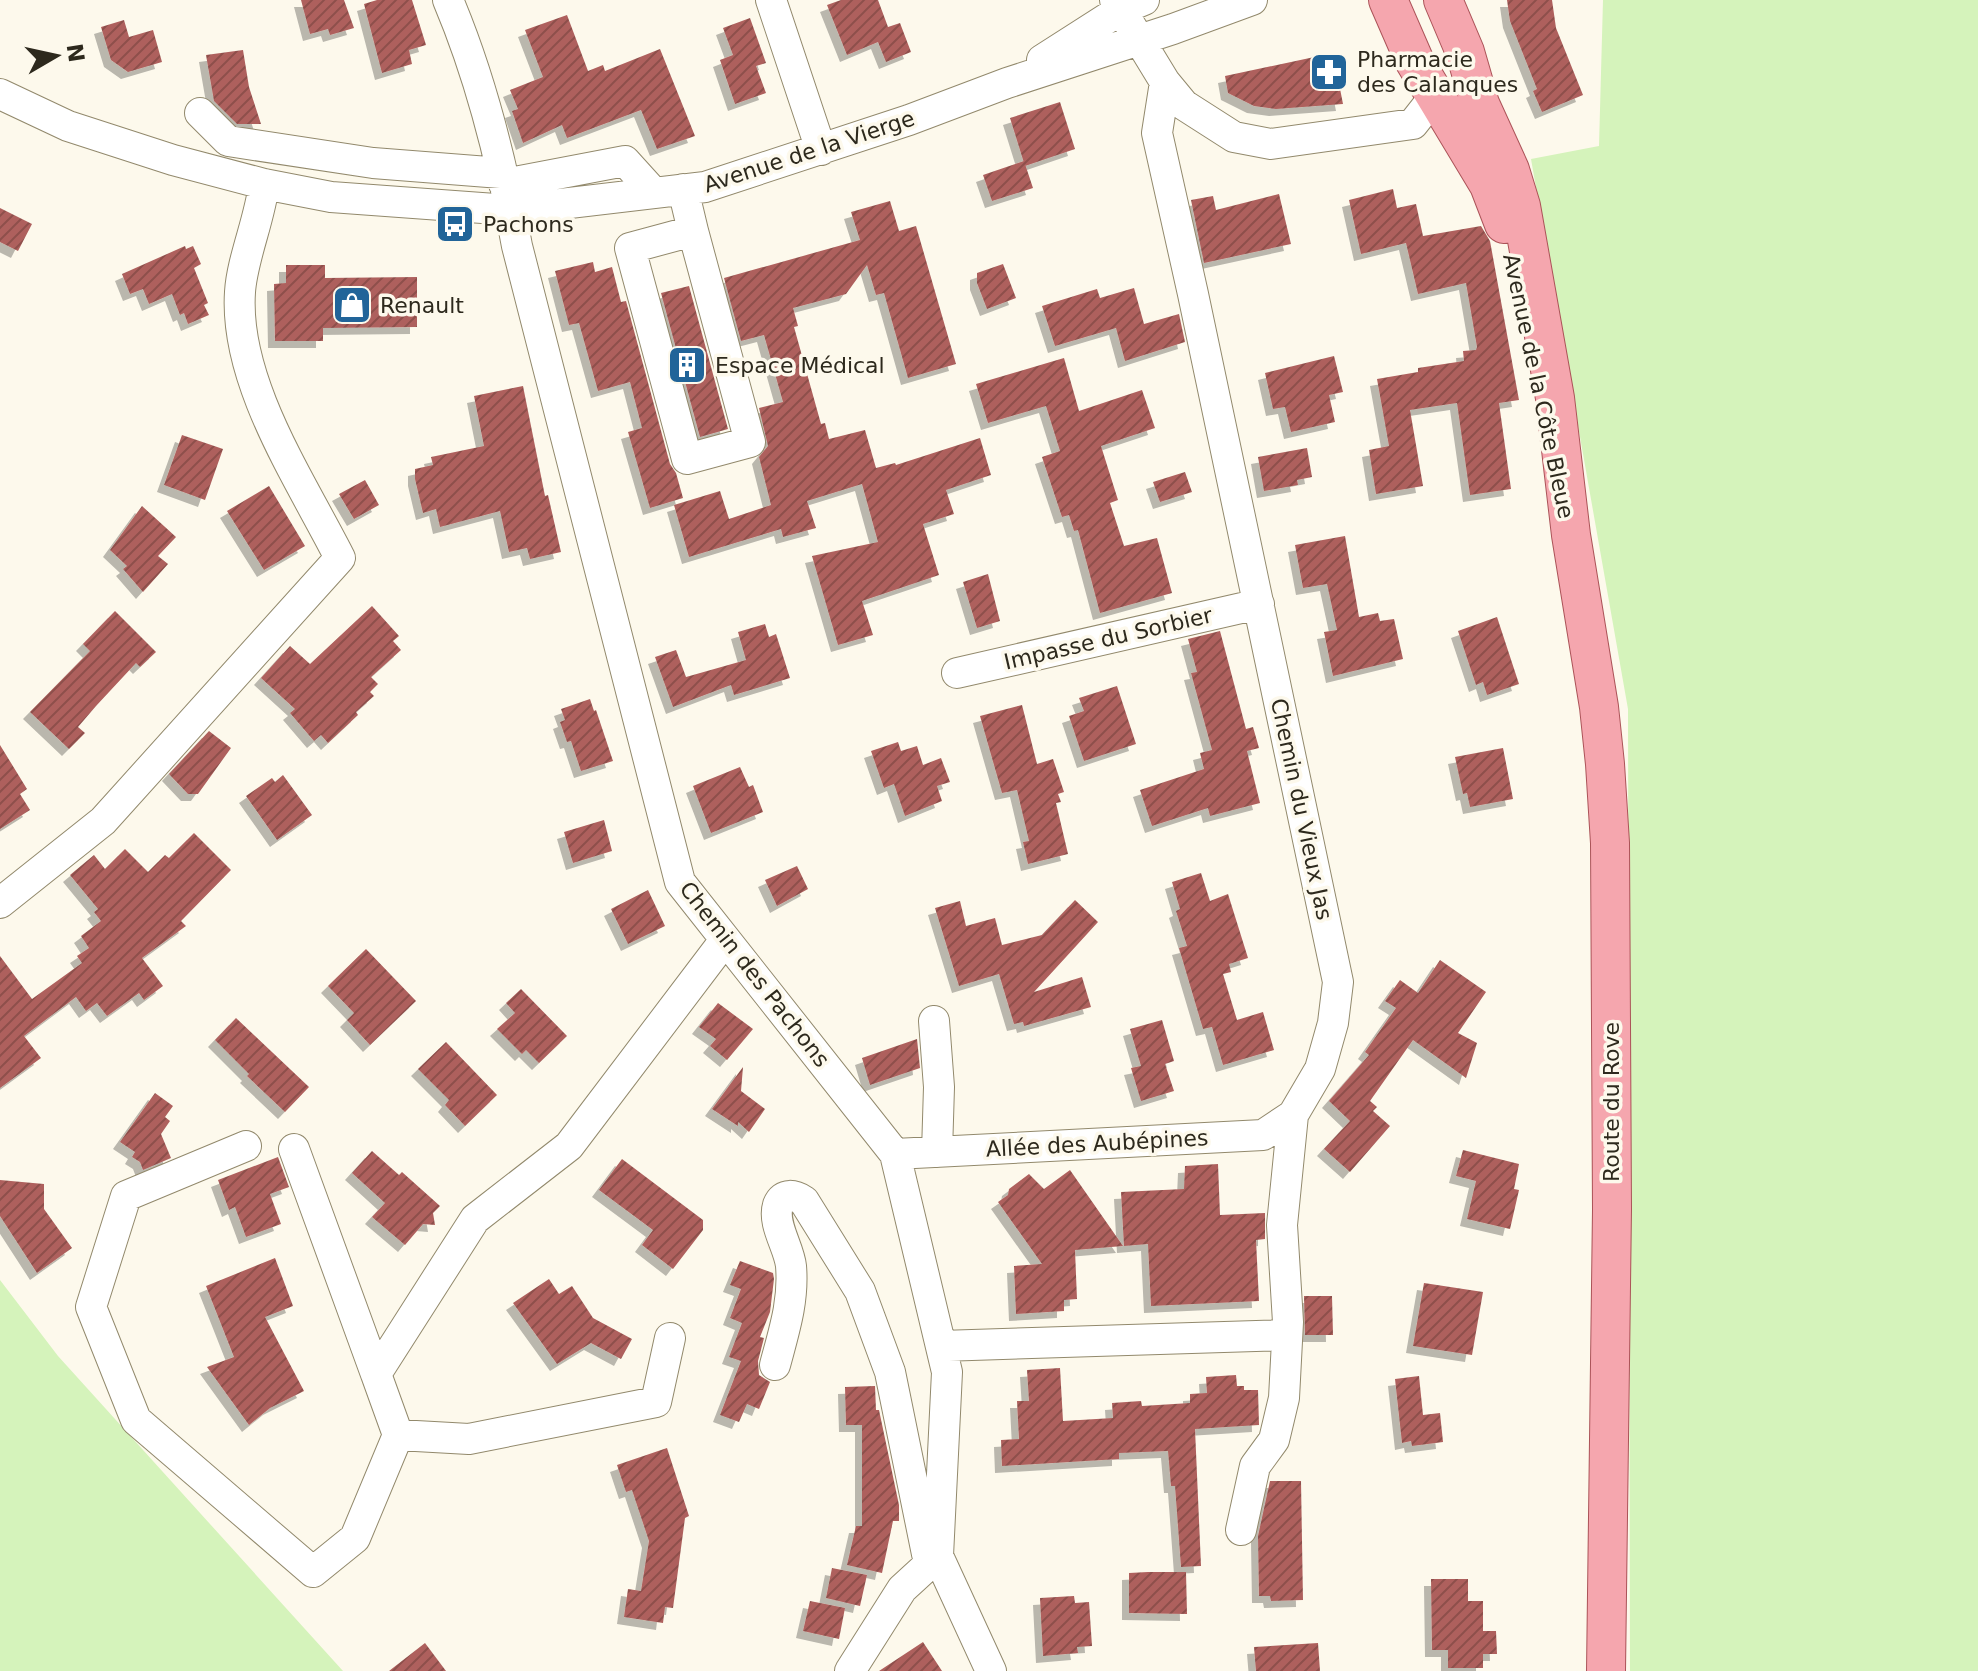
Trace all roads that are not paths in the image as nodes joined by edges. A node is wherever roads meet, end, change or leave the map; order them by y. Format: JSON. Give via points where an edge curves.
{"nodes":[{"id":1,"x":448,"y":0,"type":"edge"},
{"id":2,"x":771,"y":0,"type":"edge"},
{"id":3,"x":1252,"y":0,"type":"edge"},
{"id":4,"x":1388,"y":0,"type":"edge"},
{"id":5,"x":1443,"y":0,"type":"edge"},
{"id":6,"x":1126,"y":3,"type":"edge"},
{"id":7,"x":1139,"y":39,"type":"junction"},
{"id":8,"x":1165,"y":82,"type":"junction"},
{"id":9,"x":1007,"y":83,"type":"junction"},
{"id":10,"x":0,"y":94,"type":"edge"},
{"id":11,"x":1424,"y":110,"type":"junction"},
{"id":12,"x":200,"y":113,"type":"dead end"},
{"id":13,"x":821,"y":150,"type":"junction"},
{"id":14,"x":264,"y":184,"type":"junction"},
{"id":15,"x":505,"y":189,"type":"junction"},
{"id":16,"x":669,"y":191,"type":"junction"},
{"id":17,"x":693,"y":231,"type":"junction"},
{"id":18,"x":1571,"y":535,"type":"junction"},
{"id":19,"x":1259,"y":604,"type":"junction"},
{"id":20,"x":957,"y":673,"type":"dead end"},
{"id":21,"x":0,"y":903,"type":"edge"},
{"id":22,"x":725,"y":940,"type":"junction"},
{"id":23,"x":934,"y":1021,"type":"dead end"},
{"id":24,"x":1293,"y":1115,"type":"junction"},
{"id":25,"x":246,"y":1146,"type":"dead end"},
{"id":26,"x":294,"y":1149,"type":"dead end"},
{"id":27,"x":937,"y":1152,"type":"junction"},
{"id":28,"x":895,"y":1154,"type":"junction"},
{"id":29,"x":1287,"y":1335,"type":"junction"},
{"id":30,"x":670,"y":1338,"type":"dead end"},
{"id":31,"x":941,"y":1346,"type":"junction"},
{"id":32,"x":775,"y":1365,"type":"dead end"},
{"id":33,"x":376,"y":1374,"type":"junction"},
{"id":34,"x":398,"y":1435,"type":"junction"},
{"id":35,"x":1241,"y":1530,"type":"dead end"},
{"id":36,"x":934,"y":1560,"type":"junction"},
{"id":37,"x":850,"y":1671,"type":"edge"},
{"id":38,"x":991,"y":1671,"type":"edge"},
{"id":39,"x":1606,"y":1671,"type":"edge"}],
"edges":[{"from":1,"to":15,"type":"street","name":"Chemin des Pachons","via":[[471,55]]},
{"from":2,"to":13,"type":"street"},
{"from":3,"to":7,"type":"street"},
{"from":4,"to":11,"type":"main road","name":"Avenue de la Côte Bleue","via":[[1415,62]]},
{"from":5,"to":18,"type":"main road","name":"Avenue de la Côte Bleue","via":[[1521,206],[1555,398]]},
{"from":6,"to":7,"type":"street"},
{"from":6,"to":9,"type":"street"},
{"from":7,"to":8,"type":"street"},
{"from":7,"to":9,"type":"street"},
{"from":8,"to":11,"type":"street","via":[[1184,105],[1234,137],[1271,144],[1375,130]]},
{"from":8,"to":19,"type":"street","name":"Chemin du Vieux Jas","via":[[1157,133]]},
{"from":9,"to":13,"type":"street","name":"Avenue de la Vierge"},
{"from":10,"to":14,"type":"street","name":"Avenue de la Vierge","via":[[68,126]]},
{"from":11,"to":18,"type":"main road","name":"Avenue de la Côte Bleue","via":[[1489,185],[1498,205]]},
{"from":12,"to":15,"type":"street","via":[[228,141]]},
{"from":13,"to":16,"type":"street","name":"Avenue de la Vierge","via":[[705,187]]},
{"from":14,"to":15,"type":"street","name":"Avenue de la Vierge","via":[[331,197]]},
{"from":14,"to":21,"type":"street","via":[[240,290],[242,339],[260,403],[340,558],[103,821]]},
{"from":15,"to":16,"type":"street","name":"Avenue de la Vierge"},
{"from":15,"to":22,"type":"street","name":"Chemin des Pachons","via":[[680,882]]},
{"from":16,"to":17,"type":"street"},
{"from":17,"to":17,"type":"street","via":[[630,248],[687,459],[750,442]]},
{"from":18,"to":39,"type":"main road","name":"Route du Rove","via":[[1599,707],[1610,843]]},
{"from":19,"to":20,"type":"street","name":"Impasse du Sorbier"},
{"from":19,"to":24,"type":"street","name":"Chemin du Vieux Jas","via":[[1338,982],[1320,1069]]},
{"from":22,"to":28,"type":"street","name":"Chemin des Pachons"},
{"from":22,"to":33,"type":"street","via":[[569,1146],[475,1219]]},
{"from":23,"to":27,"type":"street"},
{"from":24,"to":27,"type":"street","name":"Allée des Aubépines","via":[[1263,1135]]},
{"from":24,"to":29,"type":"street","name":"Chemin du Vieux Jas","via":[[1282,1225]]},
{"from":25,"to":34,"type":"street","via":[[126,1196],[91,1307],[136,1420],[313,1572],[355,1538]]},
{"from":26,"to":33,"type":"street"},
{"from":27,"to":28,"type":"street","name":"Allée des Aubépines"},
{"from":28,"to":31,"type":"street","name":"Chemin des Pachons"},
{"from":29,"to":31,"type":"street"},
{"from":29,"to":35,"type":"street","name":"Chemin du Vieux Jas","via":[[1284,1398],[1274,1440],[1255,1466]]},
{"from":30,"to":34,"type":"street","via":[[656,1402],[469,1439]]},
{"from":31,"to":36,"type":"street","name":"Chemin des Pachons","via":[[947,1372]]},
{"from":32,"to":36,"type":"street","via":[[792,1299],[791,1262],[778,1207],[780,1200],[795,1195],[804,1201],[860,1291],[890,1372]]},
{"from":33,"to":34,"type":"street"},
{"from":36,"to":37,"type":"street","via":[[902,1589]]},
{"from":36,"to":38,"type":"street","name":"Chemin des Pachons"}]}
